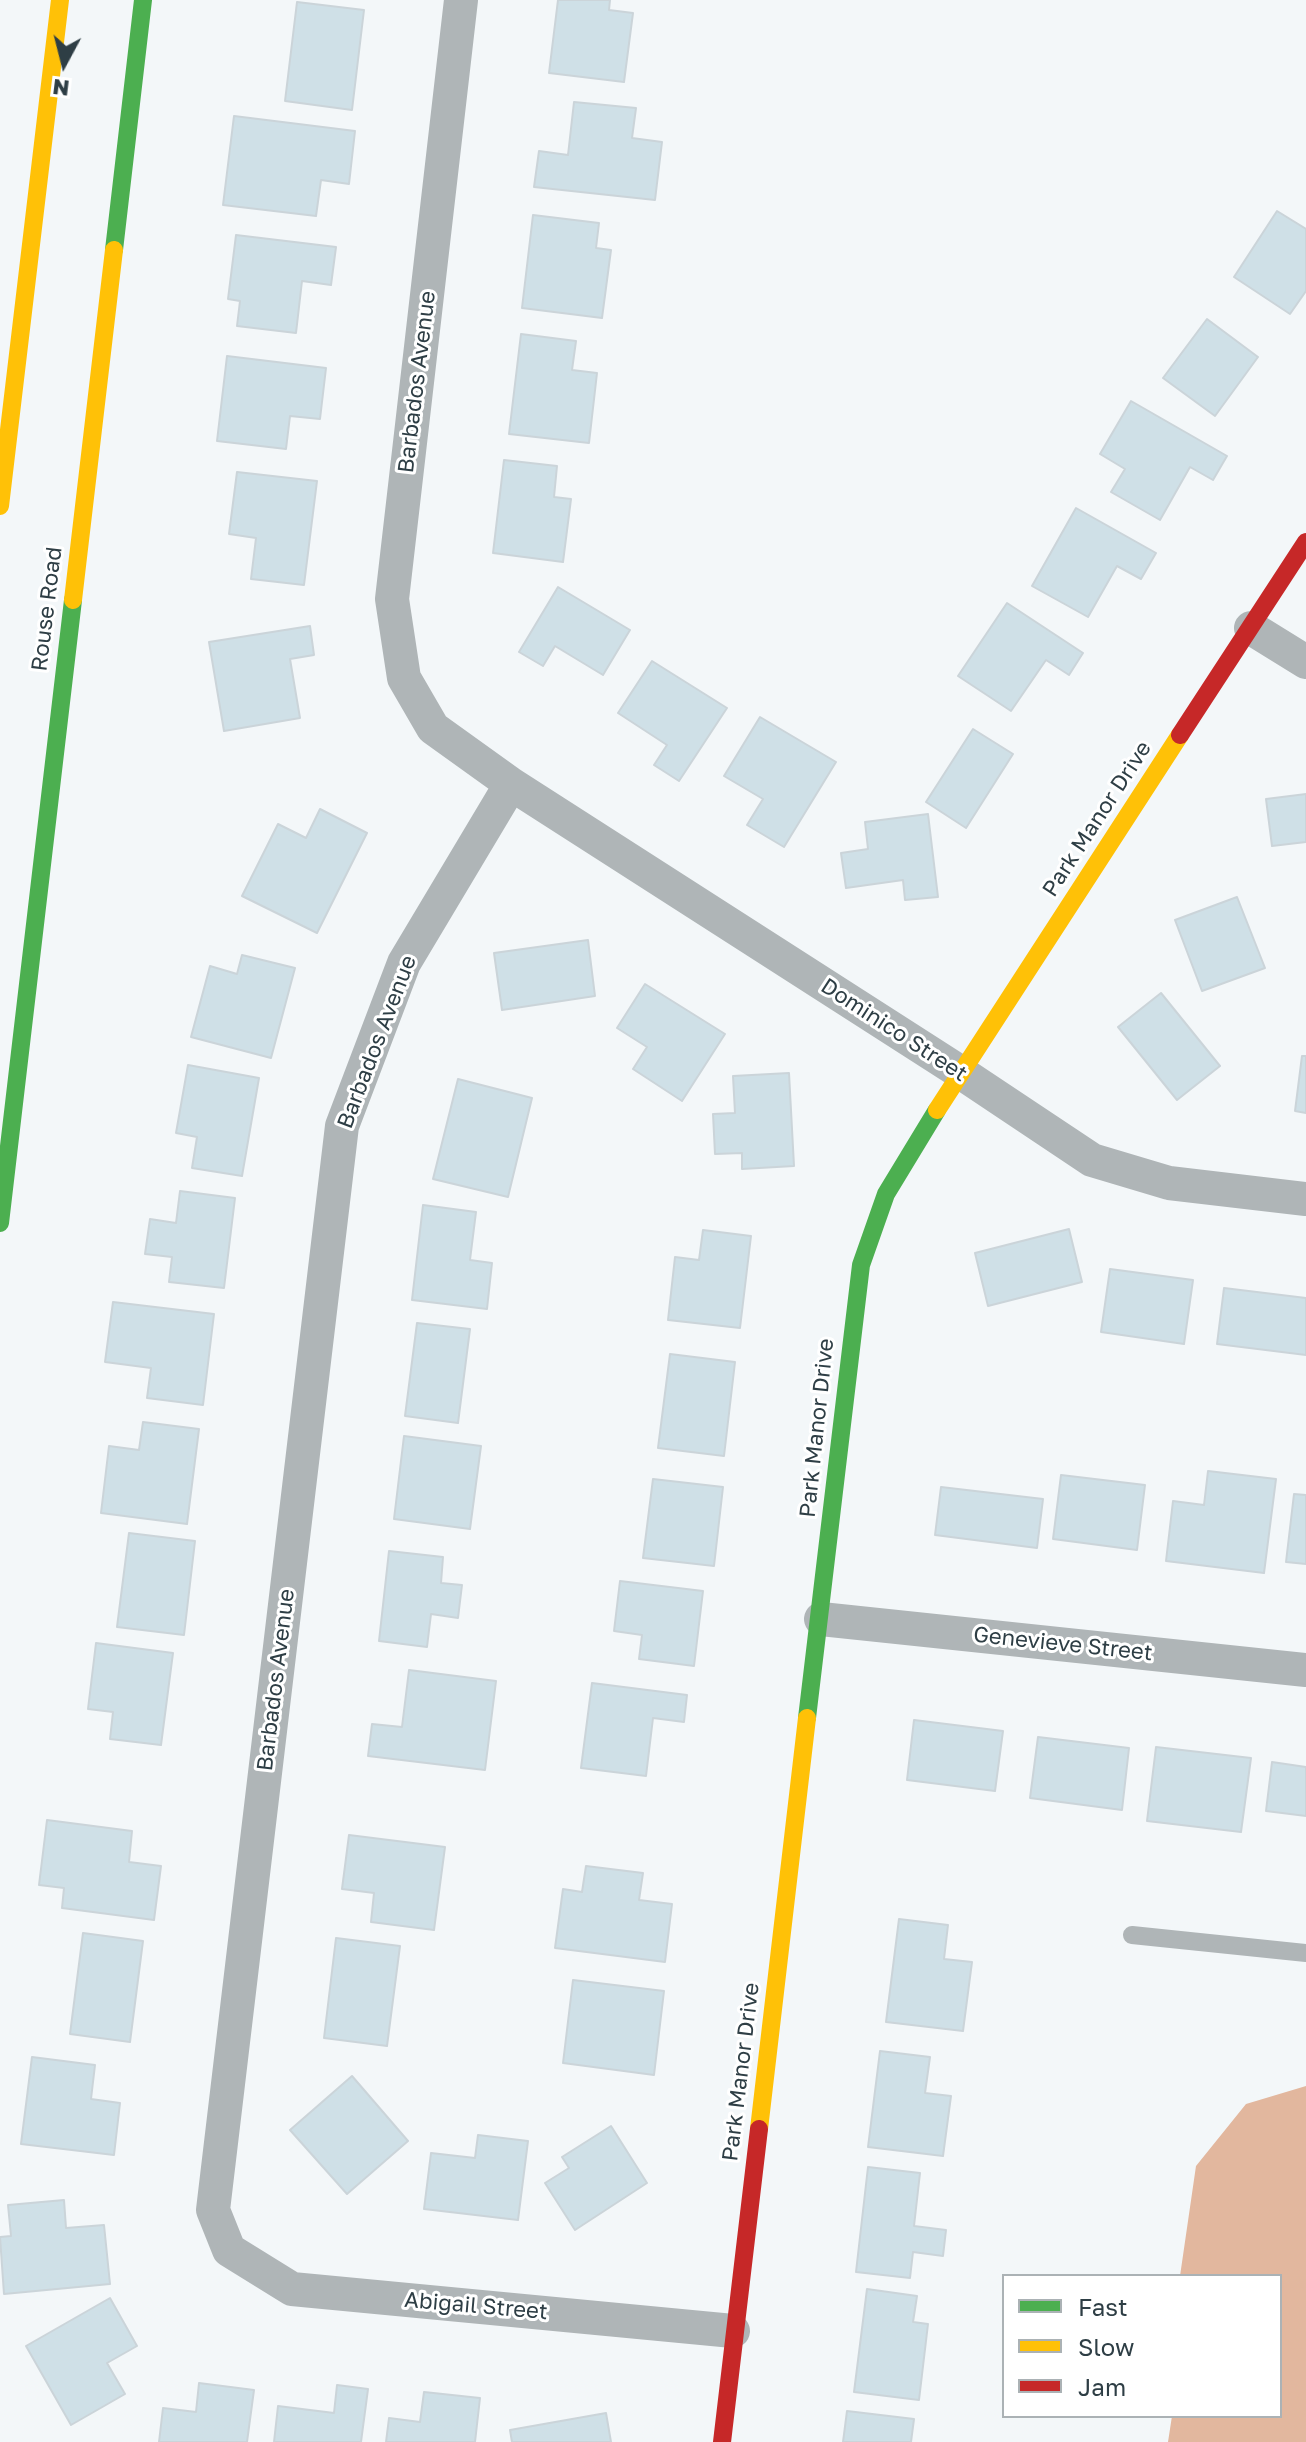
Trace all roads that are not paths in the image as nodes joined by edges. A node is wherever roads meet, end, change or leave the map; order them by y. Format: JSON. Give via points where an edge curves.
{"nodes":[{"id":1,"x":60,"y":0,"type":"edge"},
{"id":2,"x":143,"y":0,"type":"edge"},
{"id":3,"x":461,"y":0,"type":"edge"},
{"id":4,"x":0,"y":506,"type":"edge"},
{"id":5,"x":1306,"y":542,"type":"edge"},
{"id":6,"x":1251,"y":628,"type":"junction"},
{"id":7,"x":1306,"y":662,"type":"edge"},
{"id":8,"x":511,"y":784,"type":"junction"},
{"id":9,"x":960,"y":1072,"type":"junction"},
{"id":10,"x":1306,"y":1199,"type":"edge"},
{"id":11,"x":0,"y":1223,"type":"edge"},
{"id":12,"x":821,"y":1619,"type":"junction"},
{"id":13,"x":1306,"y":1670,"type":"edge"},
{"id":14,"x":1132,"y":1935,"type":"dead end"},
{"id":15,"x":1306,"y":1953,"type":"edge"},
{"id":16,"x":229,"y":2250,"type":"joint"},
{"id":17,"x":733,"y":2331,"type":"junction"},
{"id":18,"x":722,"y":2442,"type":"edge"}],
"edges":[{"from":1,"to":4,"type":"street"},
{"from":2,"to":11,"type":"street","name":"Rouse Road"},
{"from":3,"to":8,"type":"street","name":"Barbados Avenue","via":[[392,599],[404,678],[433,728]]},
{"from":5,"to":6,"type":"street","name":"Park Manor Drive"},
{"from":6,"to":7,"type":"street"},
{"from":6,"to":9,"type":"street","name":"Park Manor Drive"},
{"from":8,"to":9,"type":"street","name":"Dominico Street"},
{"from":8,"to":16,"type":"street","name":"Barbados Avenue","via":[[404,963],[342,1126],[213,2210]]},
{"from":9,"to":10,"type":"street","name":"Dominico Street","via":[[1092,1160],[1169,1183]]},
{"from":9,"to":12,"type":"street","name":"Park Manor Drive","via":[[886,1194],[861,1265]]},
{"from":12,"to":13,"type":"street","name":"Genevieve Street"},
{"from":12,"to":17,"type":"street","name":"Park Manor Drive"},
{"from":14,"to":15,"type":"lane"},
{"from":16,"to":17,"type":"street","name":"Abigail Street","via":[[292,2289]]},
{"from":17,"to":18,"type":"street","name":"Park Manor Drive"}]}
